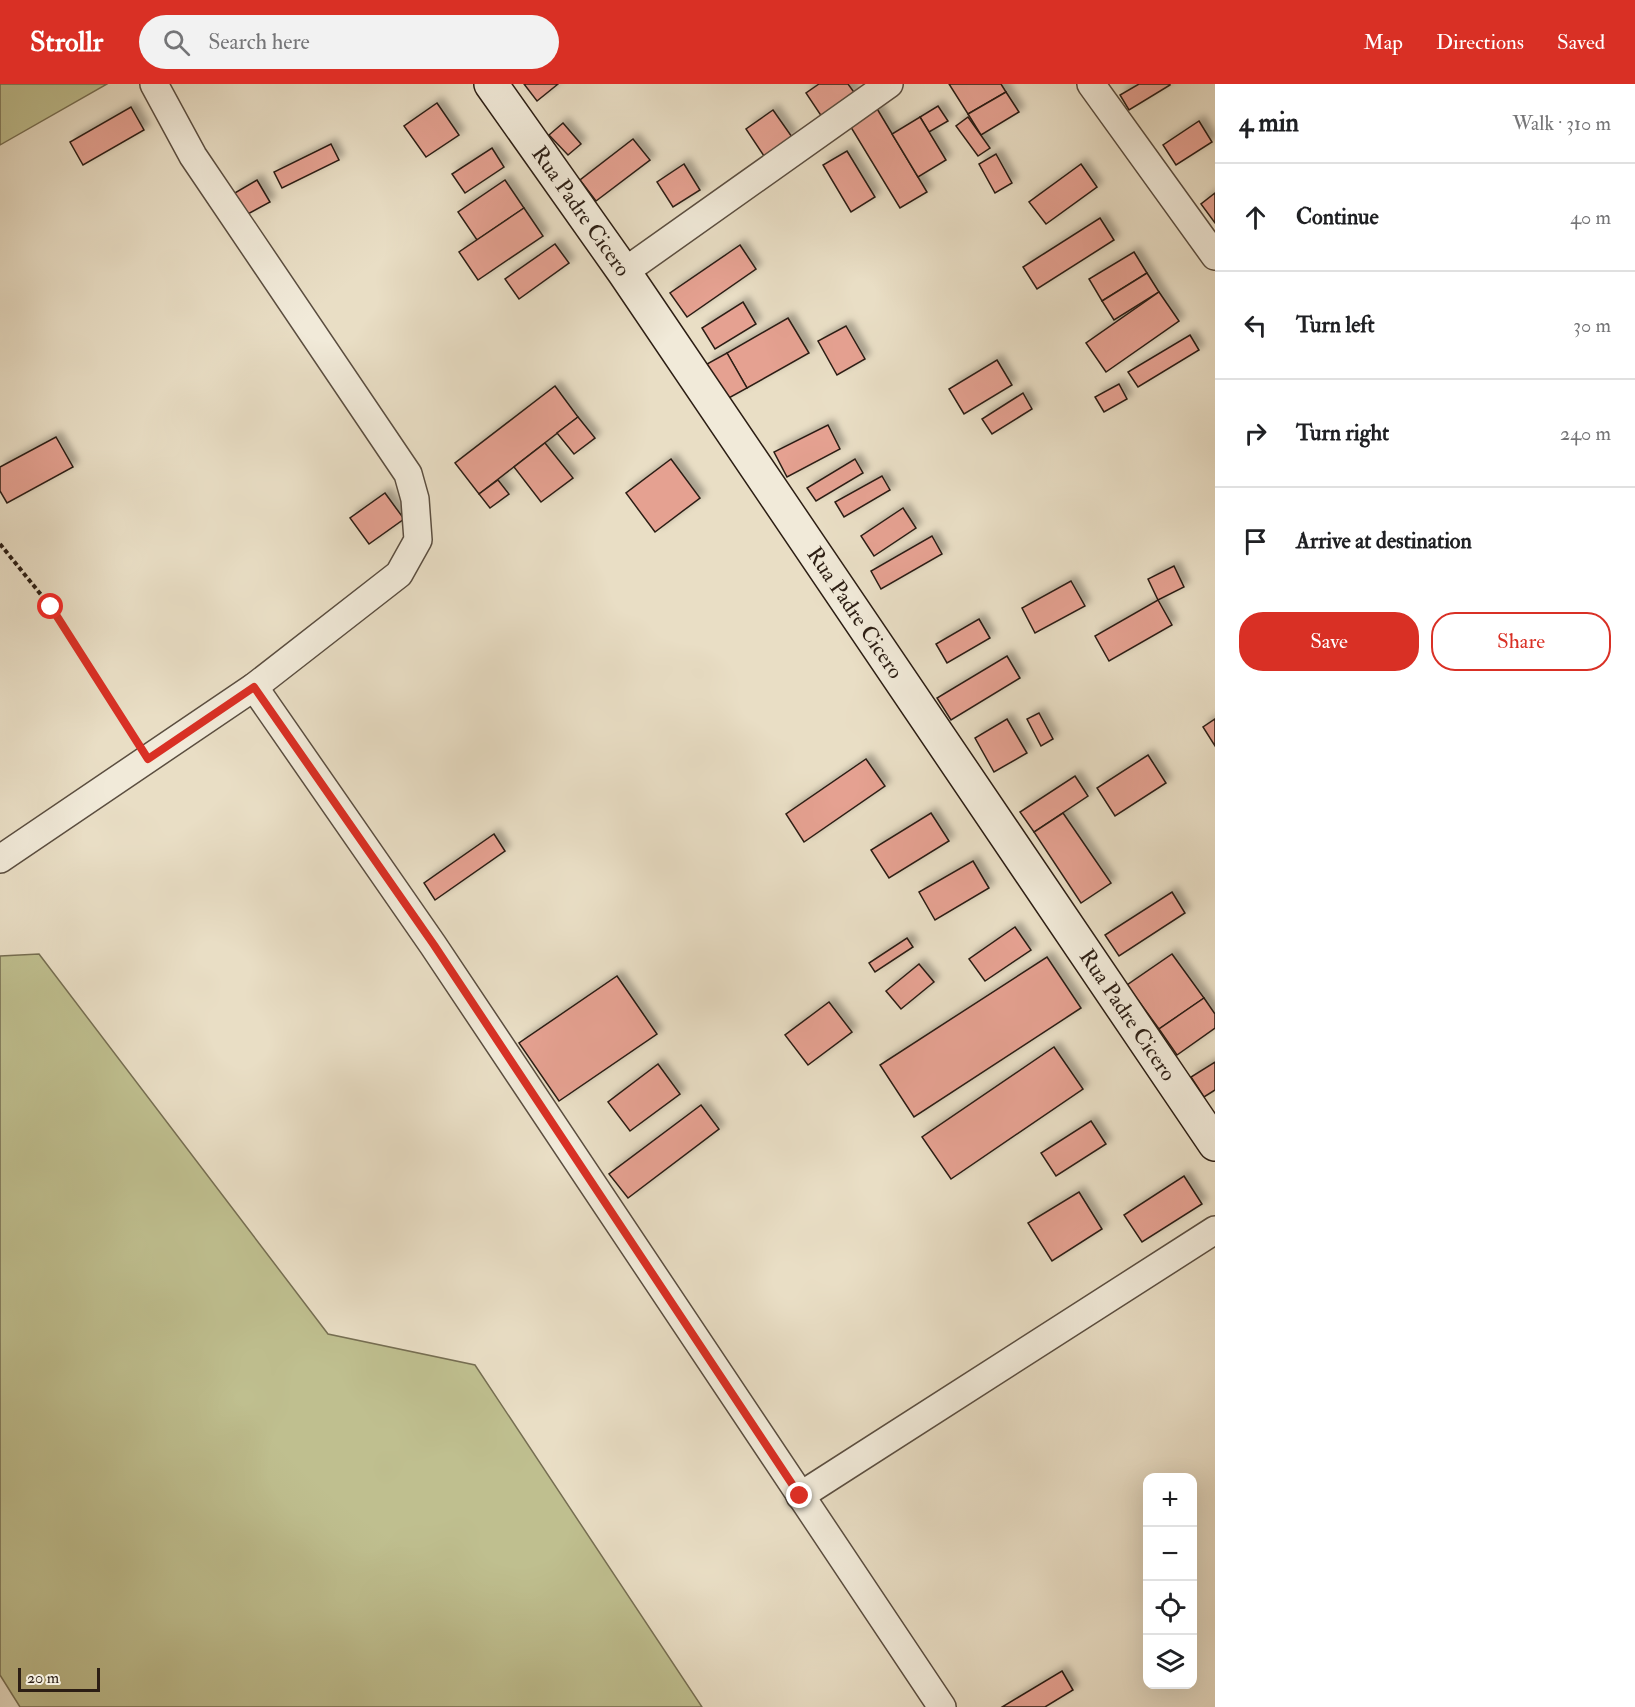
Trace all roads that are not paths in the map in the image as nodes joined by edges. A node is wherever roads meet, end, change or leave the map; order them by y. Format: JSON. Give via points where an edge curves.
{"nodes":[{"id":1,"x":154,"y":84,"type":"edge"},
{"id":2,"x":491,"y":84,"type":"edge"},
{"id":3,"x":890,"y":84,"type":"edge"},
{"id":4,"x":1090,"y":84,"type":"edge"},
{"id":5,"x":1215,"y":256,"type":"edge"},
{"id":6,"x":624,"y":272,"type":"junction"},
{"id":7,"x":254,"y":687,"type":"junction"},
{"id":8,"x":0,"y":859,"type":"edge"},
{"id":9,"x":1215,"y":1144,"type":"edge"},
{"id":10,"x":1215,"y":1230,"type":"edge"},
{"id":11,"x":800,"y":1496,"type":"junction"},
{"id":12,"x":942,"y":1707,"type":"edge"}],
"edges":[{"from":1,"to":7,"type":"street","via":[[193,156],[408,474],[415,499],[418,540],[399,574]]},
{"from":2,"to":6,"type":"street","name":"Rua Padre Cicero"},
{"from":3,"to":6,"type":"street"},
{"from":4,"to":5,"type":"street"},
{"from":6,"to":9,"type":"street","name":"Rua Padre Cicero"},
{"from":7,"to":8,"type":"street"},
{"from":7,"to":11,"type":"street","via":[[440,955]]},
{"from":10,"to":11,"type":"street"},
{"from":11,"to":12,"type":"street"}]}
